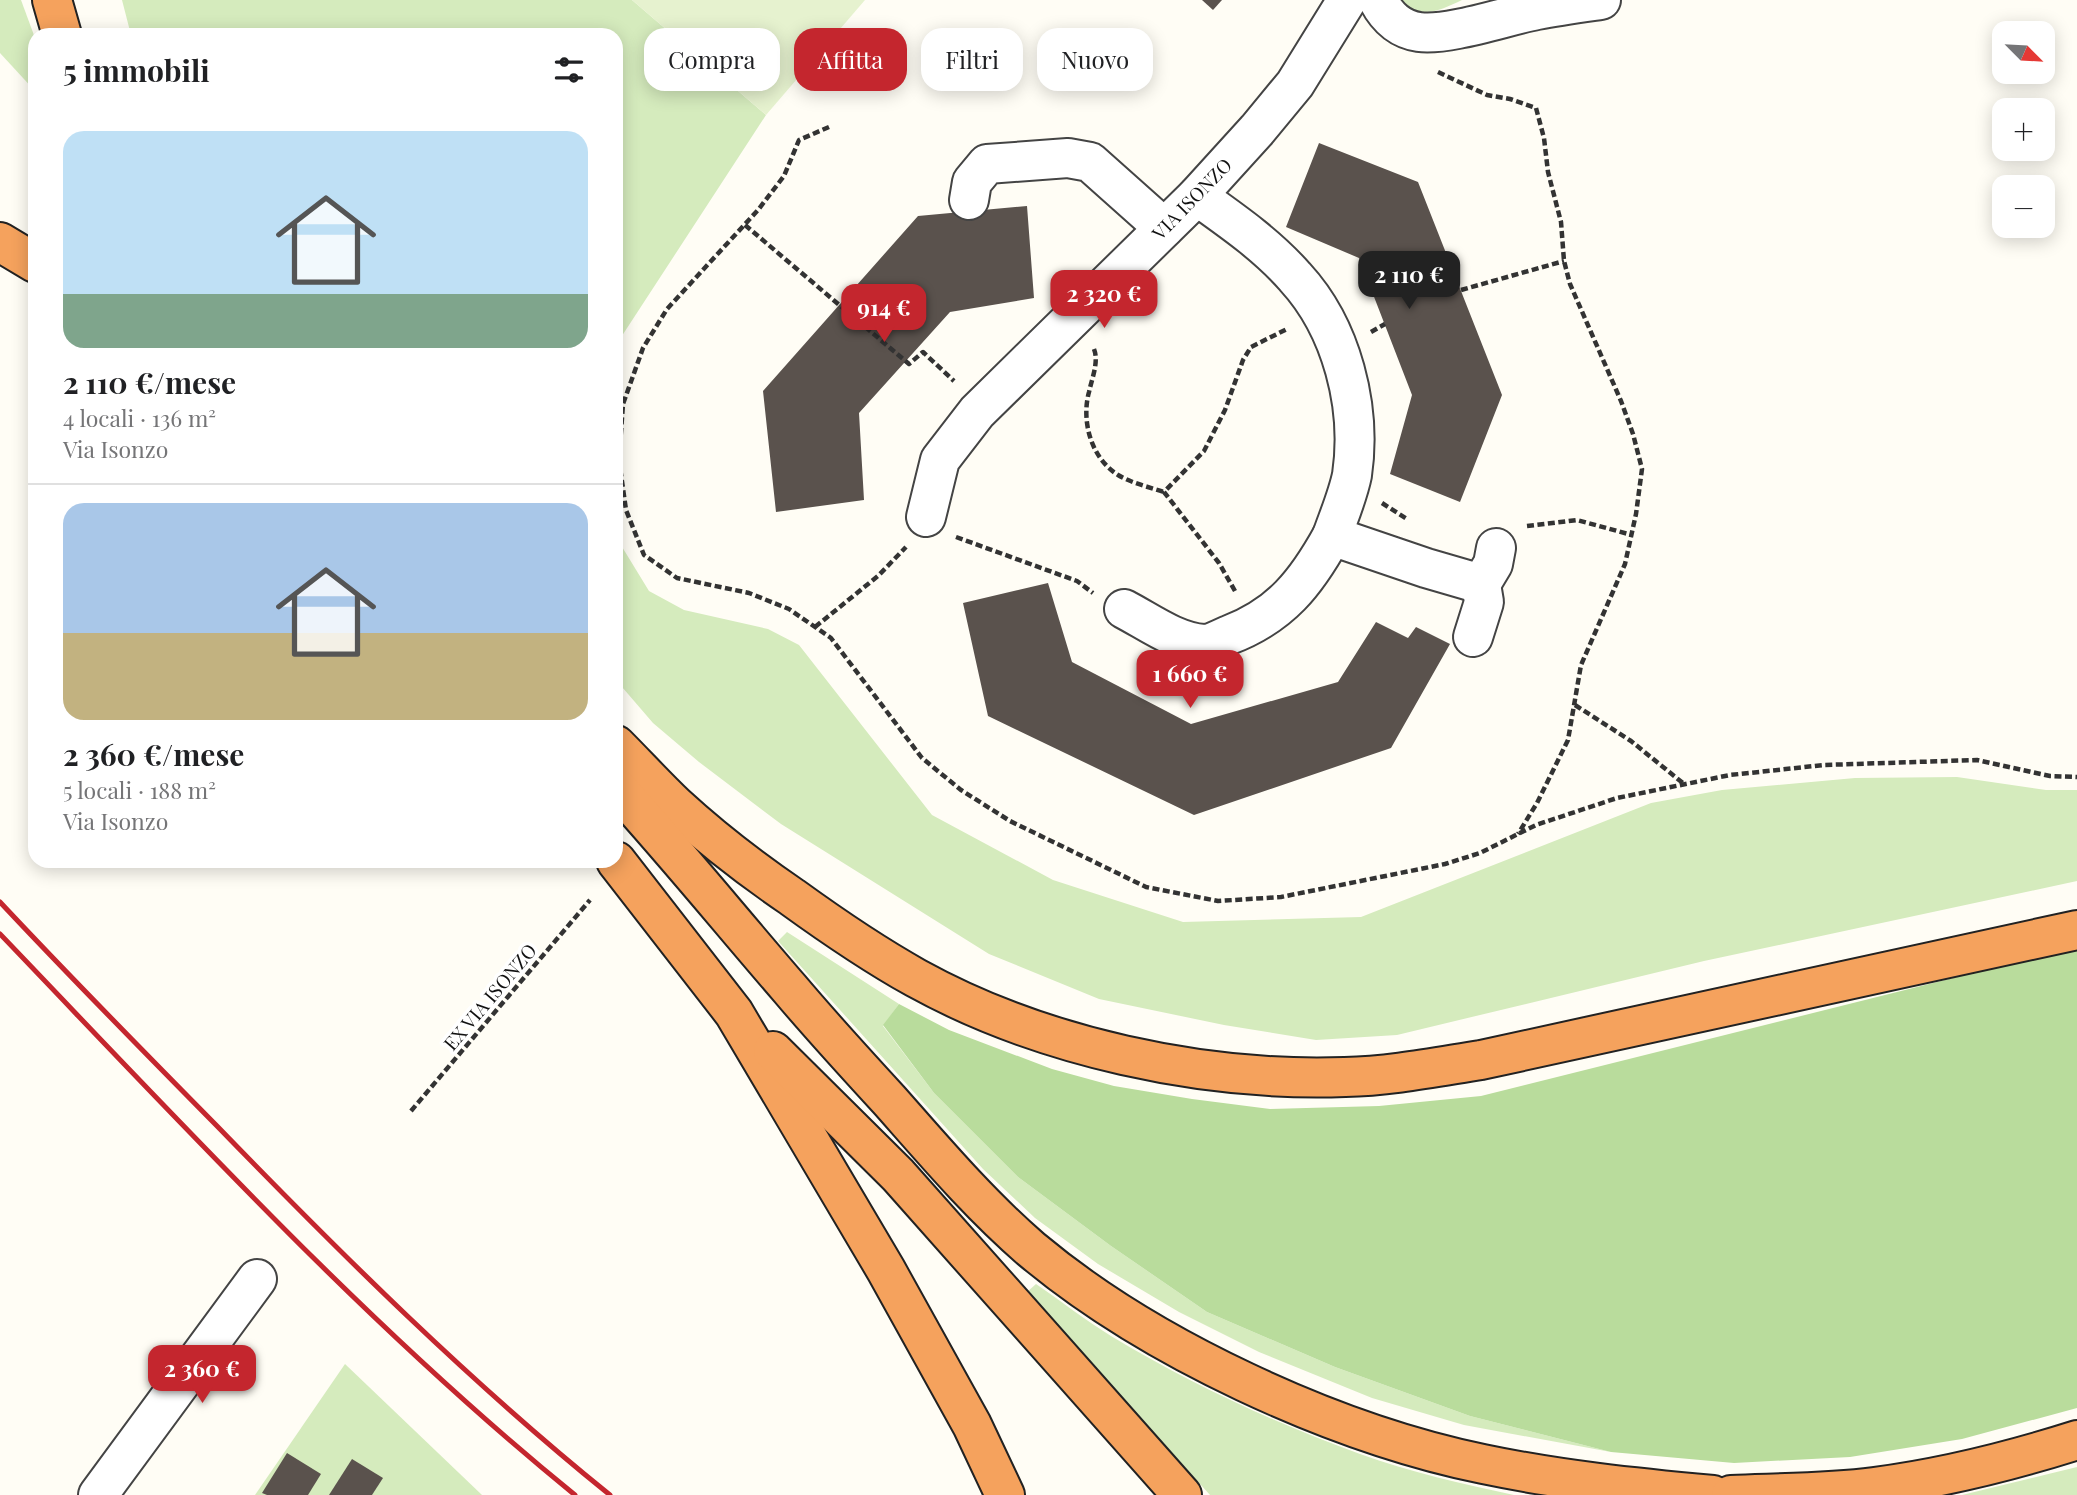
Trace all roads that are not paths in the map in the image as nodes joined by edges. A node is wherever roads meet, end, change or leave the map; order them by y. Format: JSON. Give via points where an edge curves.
{"nodes":[{"id":1,"x":52,"y":0,"type":"edge"},
{"id":2,"x":1347,"y":0,"type":"edge"},
{"id":3,"x":1378,"y":0,"type":"edge"},
{"id":4,"x":1601,"y":0,"type":"edge"},
{"id":5,"x":60,"y":28,"type":"edge"},
{"id":6,"x":1197,"y":196,"type":"junction"},
{"id":7,"x":969,"y":200,"type":"dead end"},
{"id":8,"x":1164,"y":228,"type":"junction"},
{"id":9,"x":0,"y":242,"type":"edge"},
{"id":10,"x":28,"y":259,"type":"edge"},
{"id":11,"x":926,"y":517,"type":"dead end"},
{"id":12,"x":1332,"y":536,"type":"junction"},
{"id":13,"x":1496,"y":548,"type":"dead end"},
{"id":14,"x":1480,"y":583,"type":"junction"},
{"id":15,"x":1124,"y":609,"type":"dead end"},
{"id":16,"x":1474,"y":637,"type":"dead end"},
{"id":17,"x":623,"y":752,"type":"edge"},
{"id":18,"x":623,"y":796,"type":"edge"},
{"id":19,"x":621,"y":868,"type":"edge"},
{"id":20,"x":2077,"y":930,"type":"edge"},
{"id":21,"x":734,"y":1013,"type":"junction"},
{"id":22,"x":257,"y":1279,"type":"dead end"},
{"id":23,"x":2077,"y":1440,"type":"edge"},
{"id":24,"x":99,"y":1495,"type":"edge"},
{"id":25,"x":1005,"y":1495,"type":"edge"},
{"id":26,"x":1182,"y":1495,"type":"edge"},
{"id":27,"x":1713,"y":1495,"type":"edge"},
{"id":28,"x":1731,"y":1495,"type":"edge"}],
"edges":[{"from":1,"to":5,"type":"highway"},
{"from":2,"to":6,"type":"street","name":"VIA ISONZO","via":[[1295,84]]},
{"from":3,"to":4,"type":"street","via":[[1392,20],[1421,32]]},
{"from":6,"to":8,"type":"street","name":"VIA ISONZO"},
{"from":6,"to":12,"type":"street","via":[[1253,236],[1297,278],[1328,325],[1345,368],[1356,427],[1352,477]]},
{"from":7,"to":8,"type":"street","via":[[972,182],[987,164],[1068,158],[1090,162]]},
{"from":8,"to":11,"type":"street","name":"VIA ISONZO","via":[[977,412],[940,460]]},
{"from":9,"to":10,"type":"highway"},
{"from":12,"to":14,"type":"street"},
{"from":12,"to":15,"type":"street","via":[[1313,571],[1282,605],[1242,630],[1206,644],[1177,638]]},
{"from":13,"to":14,"type":"street","via":[[1493,564]]},
{"from":14,"to":16,"type":"street","via":[[1484,602]]},
{"from":17,"to":20,"type":"highway","via":[[676,806],[735,855],[842,933],[918,979],[1062,1038],[1201,1070],[1345,1077],[1481,1060]]},
{"from":18,"to":27,"type":"highway","via":[[988,1209],[1096,1297],[1239,1379],[1401,1443],[1555,1478]]},
{"from":19,"to":21,"type":"highway"},
{"from":21,"to":25,"type":"highway","via":[[887,1270]]},
{"from":21,"to":26,"type":"highway","via":[[898,1175]]},
{"from":22,"to":24,"type":"street"},
{"from":23,"to":28,"type":"highway","via":[[1960,1472],[1873,1487]]}]}
